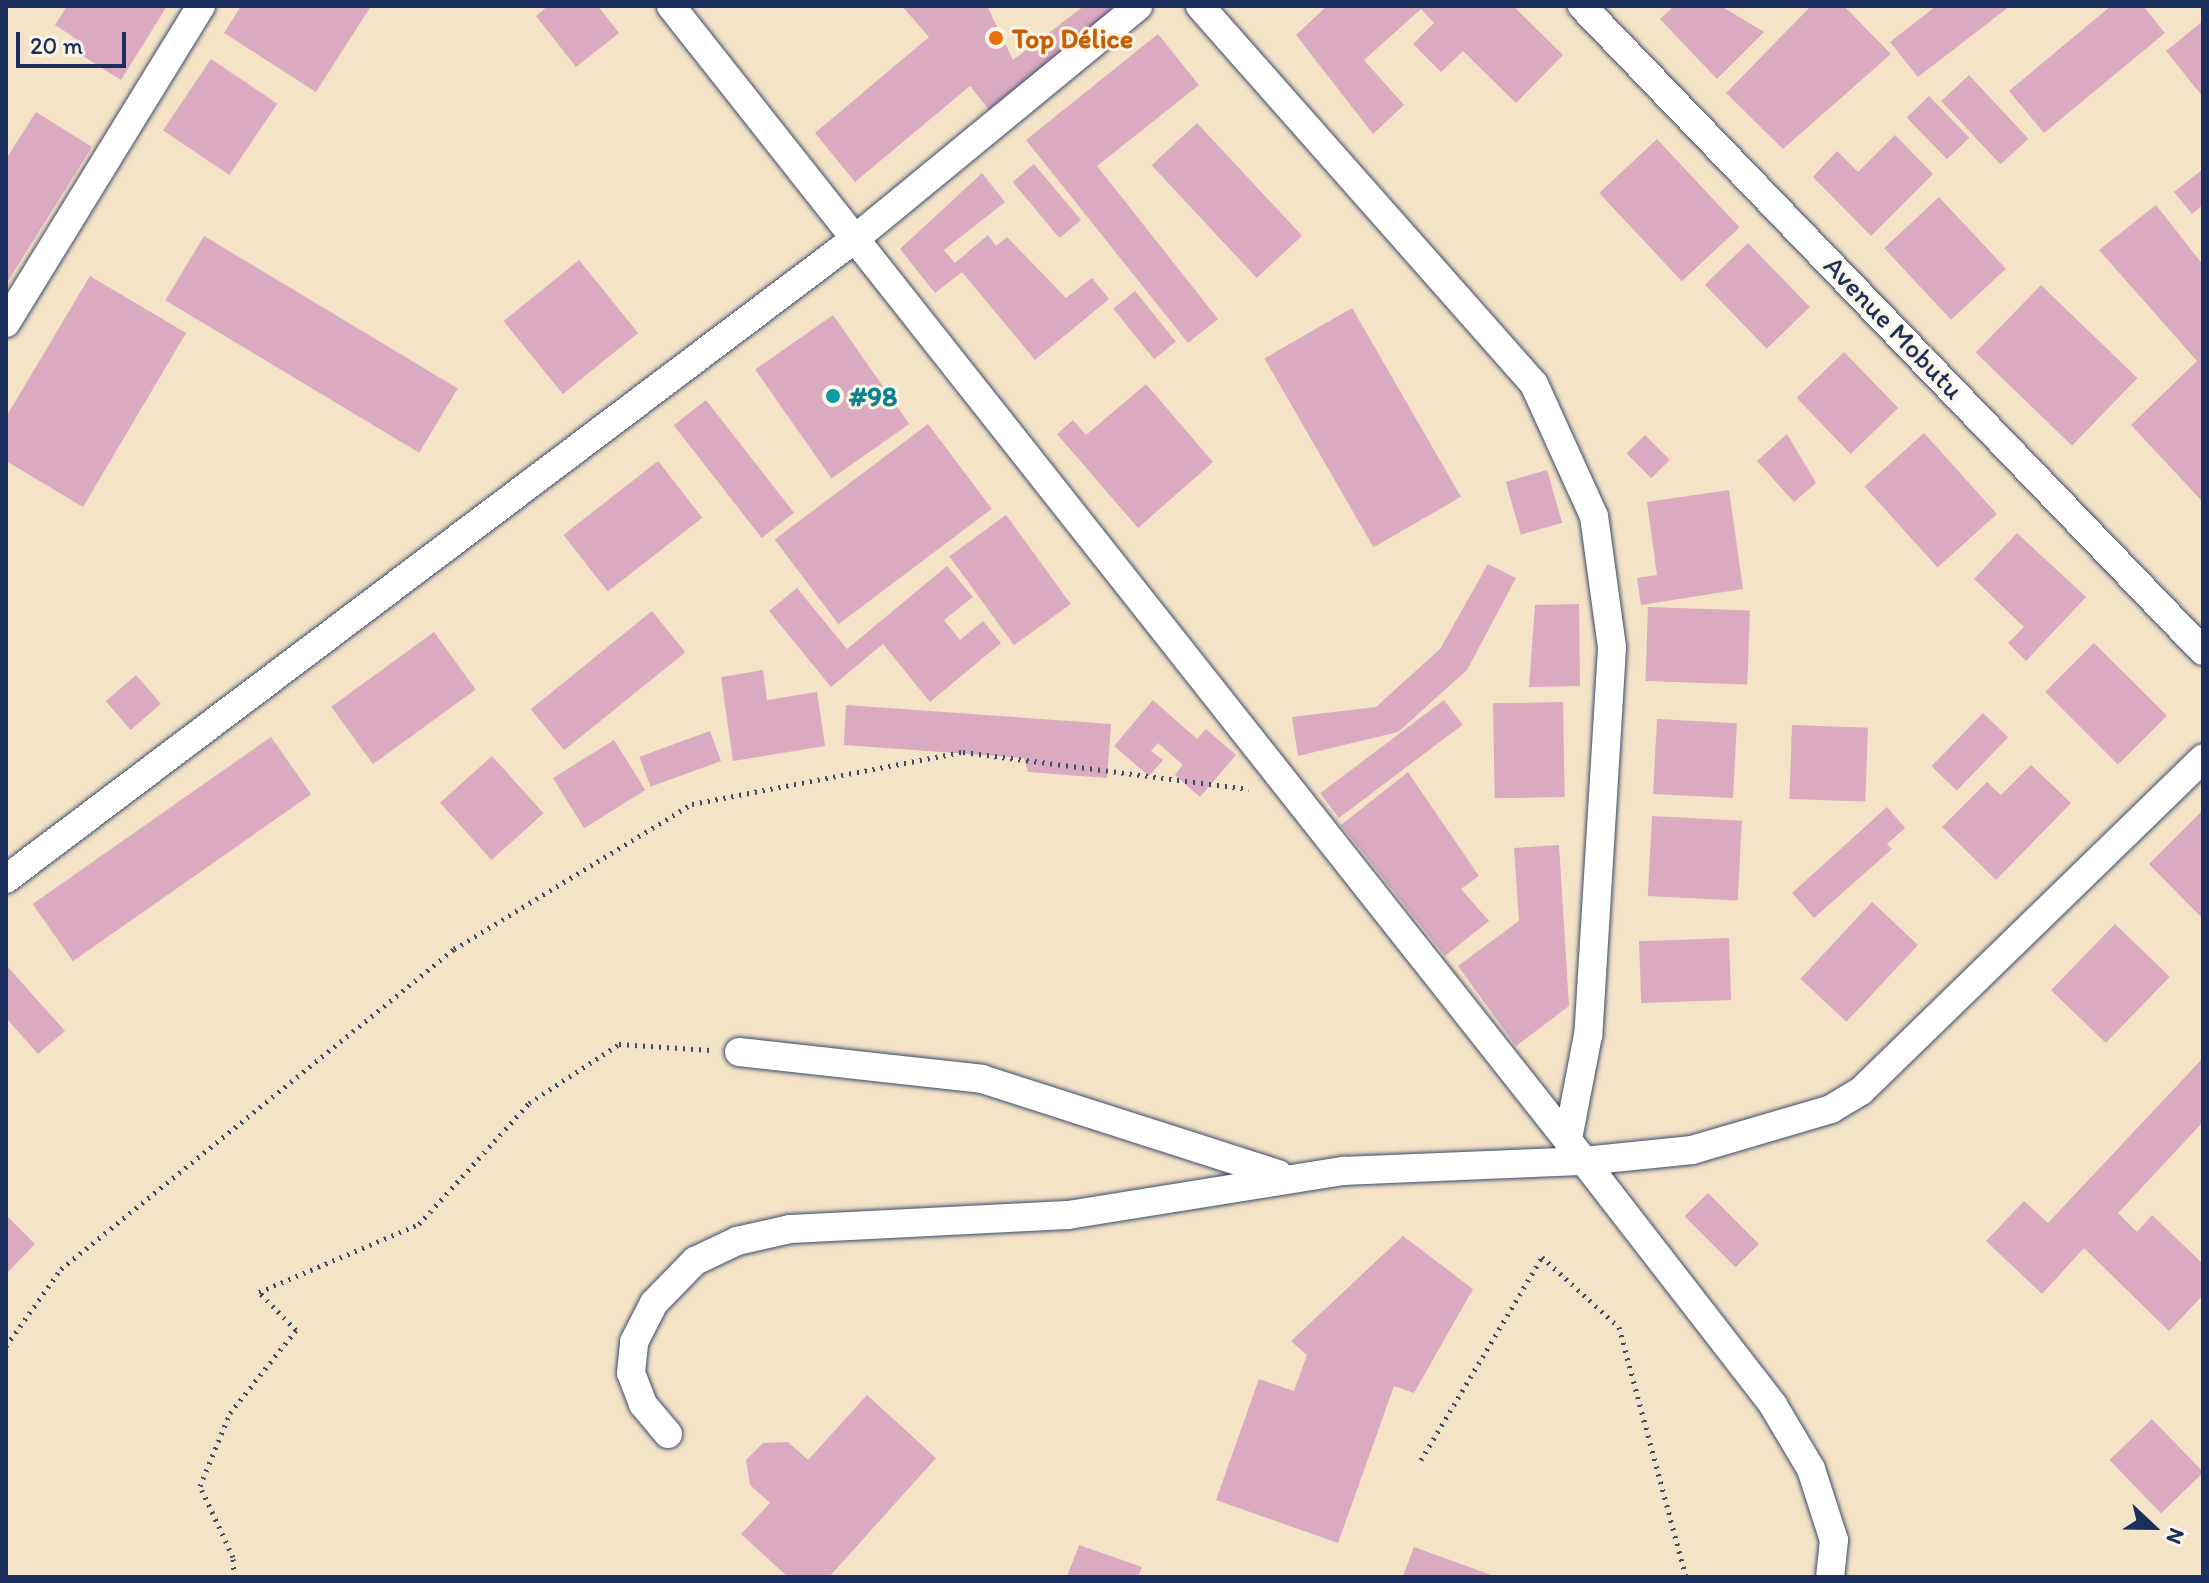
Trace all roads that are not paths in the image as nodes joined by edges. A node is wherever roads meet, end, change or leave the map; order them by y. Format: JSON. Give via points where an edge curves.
{"nodes":[{"id":1,"x":201,"y":6,"type":"edge"},
{"id":2,"x":671,"y":6,"type":"edge"},
{"id":3,"x":1138,"y":6,"type":"edge"},
{"id":4,"x":1200,"y":6,"type":"edge"},
{"id":5,"x":1582,"y":6,"type":"edge"},
{"id":6,"x":856,"y":238,"type":"junction"},
{"id":7,"x":6,"y":323,"type":"edge"},
{"id":8,"x":2203,"y":651,"type":"edge"},
{"id":9,"x":2203,"y":758,"type":"edge"},
{"id":10,"x":6,"y":879,"type":"edge"},
{"id":11,"x":739,"y":1052,"type":"road end"},
{"id":12,"x":1576,"y":1150,"type":"junction"},
{"id":13,"x":1286,"y":1177,"type":"junction"},
{"id":14,"x":668,"y":1434,"type":"dead end"},
{"id":15,"x":1830,"y":1577,"type":"edge"}],
"edges":[{"from":1,"to":7,"type":"street"},
{"from":2,"to":6,"type":"street"},
{"from":3,"to":6,"type":"street"},
{"from":4,"to":12,"type":"street","via":[[1534,384],[1594,516],[1612,648]]},
{"from":5,"to":8,"type":"street","name":"Avenue Mobutu"},
{"from":6,"to":10,"type":"street"},
{"from":6,"to":12,"type":"street"},
{"from":9,"to":12,"type":"street","via":[[1861,1091],[1831,1109],[1692,1150]]},
{"from":11,"to":13,"type":"street","via":[[982,1079]]},
{"from":12,"to":13,"type":"street"},
{"from":12,"to":15,"type":"street","via":[[1796,1443],[1827,1504]]},
{"from":13,"to":14,"type":"street","via":[[1068,1215],[790,1229],[737,1241],[695,1261],[654,1303],[634,1342],[631,1373],[643,1404]]}]}
